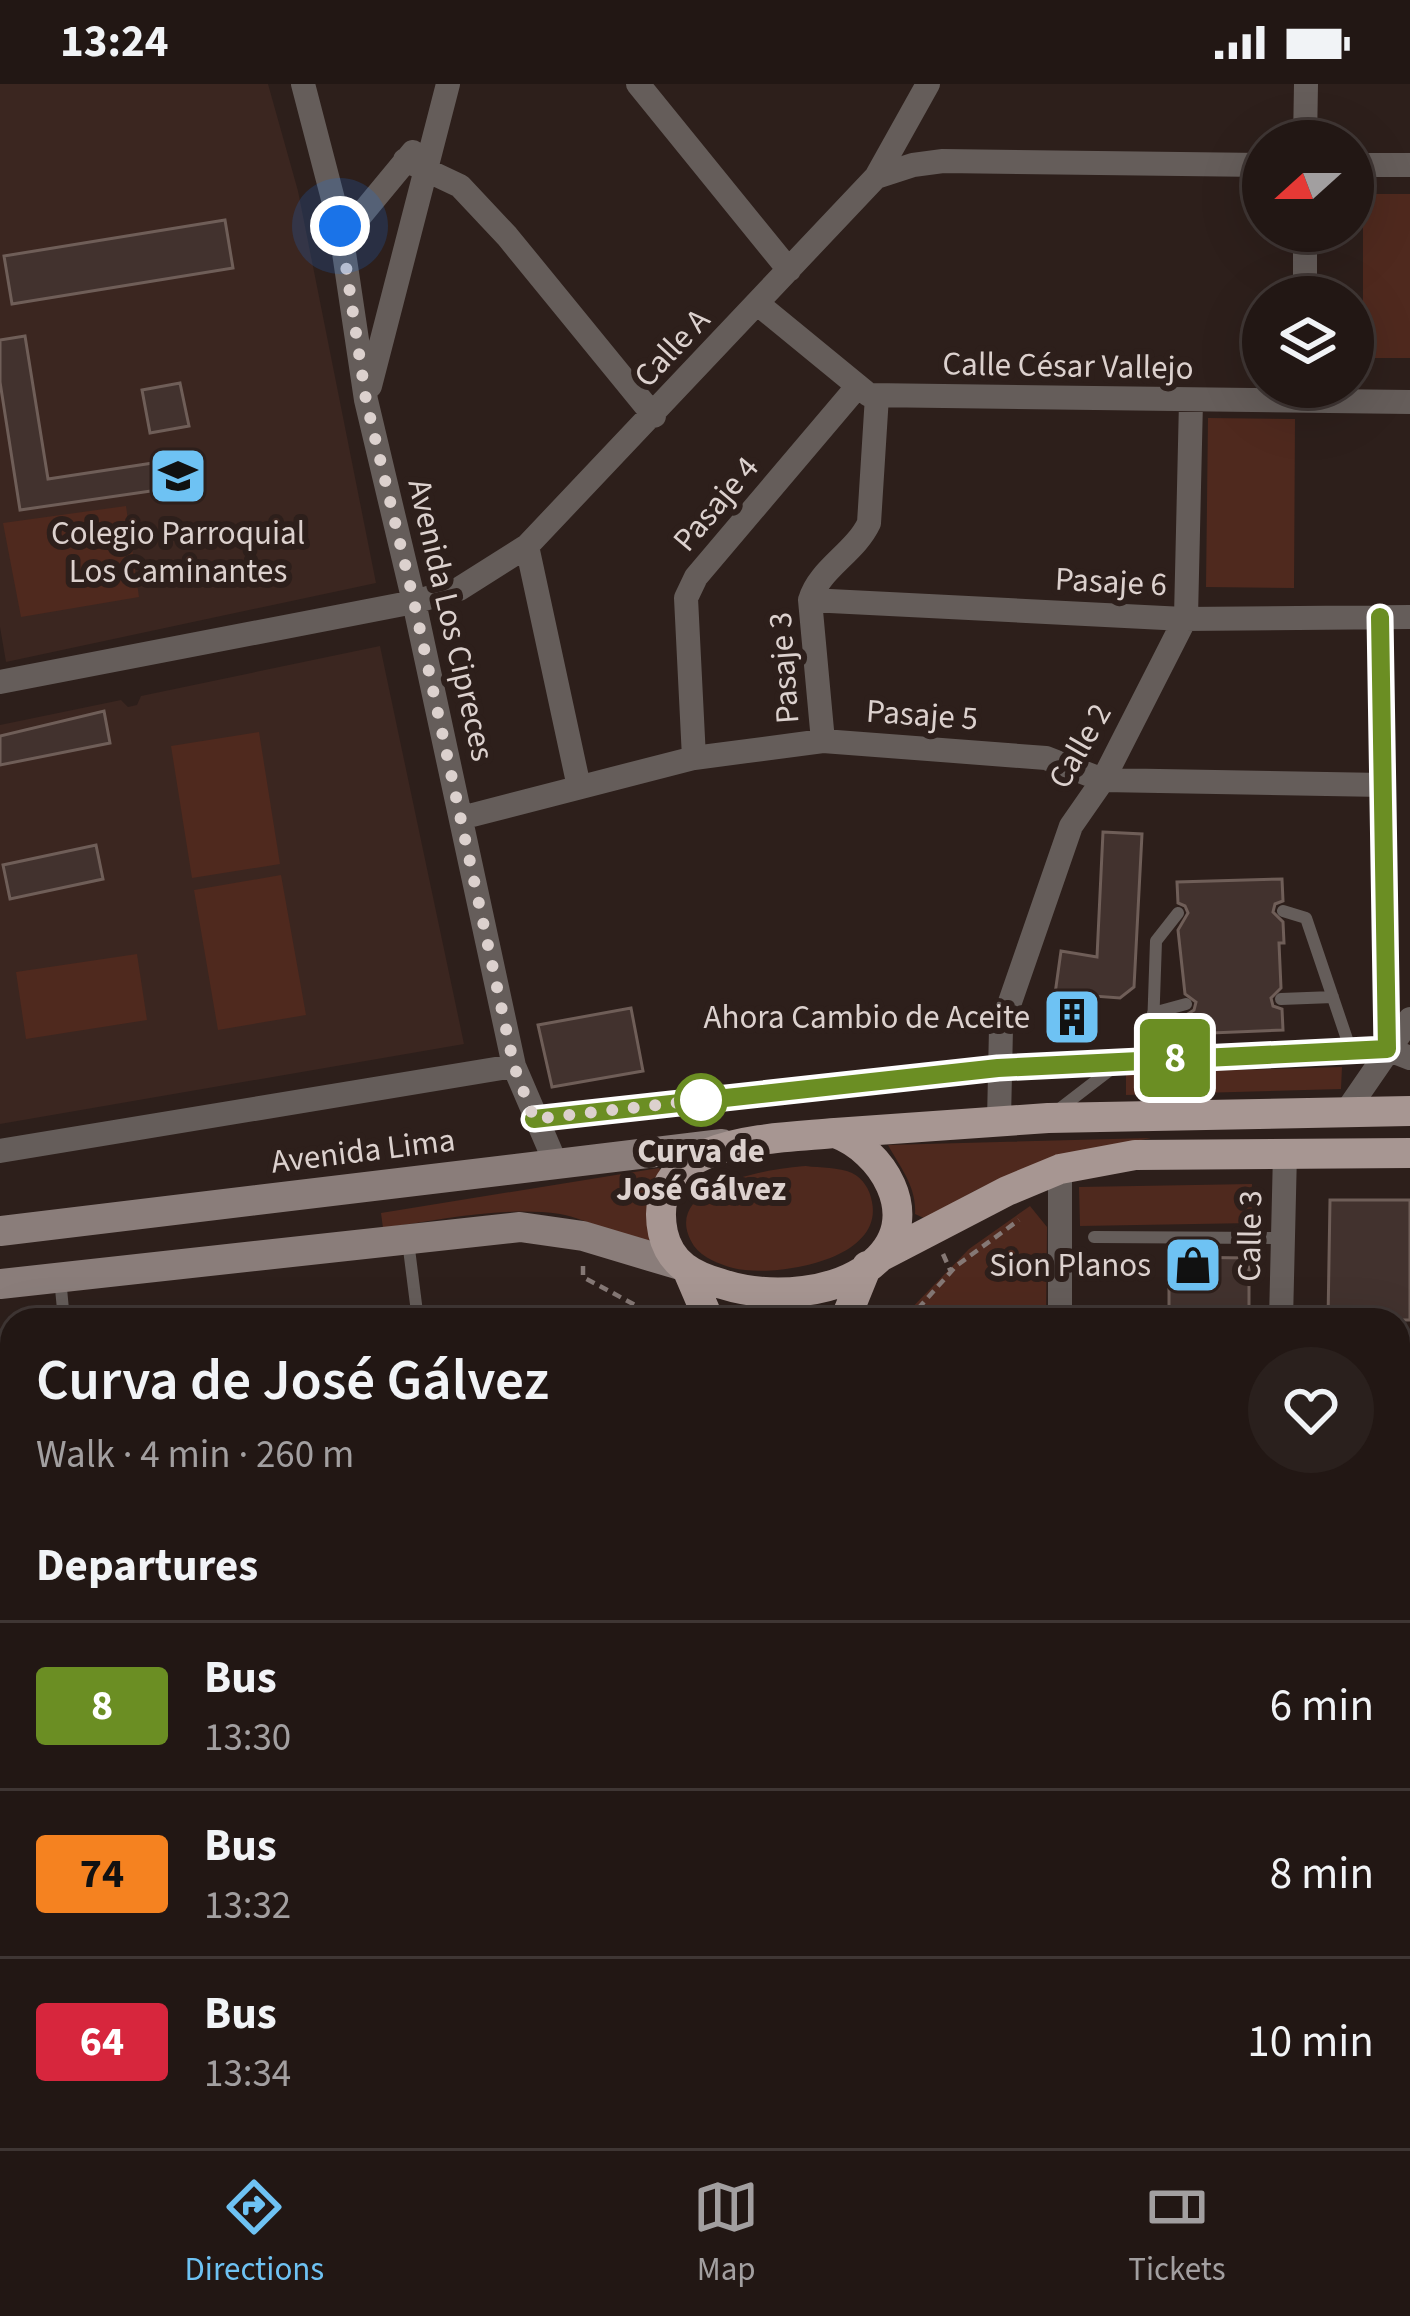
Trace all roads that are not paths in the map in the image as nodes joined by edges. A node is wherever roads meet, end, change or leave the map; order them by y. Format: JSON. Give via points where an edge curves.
{"nodes":[{"id":1,"x":303,"y":84,"type":"edge"},
{"id":2,"x":448,"y":84,"type":"edge"},
{"id":3,"x":638,"y":84,"type":"edge"},
{"id":4,"x":1306,"y":84,"type":"edge"},
{"id":5,"x":919,"y":89,"type":"edge"},
{"id":6,"x":1306,"y":120,"type":"edge"},
{"id":7,"x":1242,"y":165,"type":"edge"},
{"id":8,"x":1374,"y":165,"type":"edge"},
{"id":9,"x":1410,"y":165,"type":"edge"},
{"id":10,"x":416,"y":166,"type":"junction"},
{"id":11,"x":876,"y":177,"type":"junction"},
{"id":12,"x":340,"y":226,"type":"junction"},
{"id":13,"x":789,"y":270,"type":"junction"},
{"id":14,"x":758,"y":304,"type":"junction"},
{"id":15,"x":867,"y":392,"type":"junction"},
{"id":16,"x":1242,"y":397,"type":"edge"},
{"id":17,"x":1374,"y":399,"type":"edge"},
{"id":18,"x":366,"y":400,"type":"junction"},
{"id":19,"x":1191,"y":400,"type":"junction"},
{"id":20,"x":1410,"y":402,"type":"edge"},
{"id":21,"x":654,"y":416,"type":"junction"},
{"id":22,"x":527,"y":546,"type":"junction"},
{"id":23,"x":810,"y":600,"type":"junction"},
{"id":24,"x":414,"y":602,"type":"junction"},
{"id":25,"x":1380,"y":617,"type":"junction"},
{"id":26,"x":1410,"y":617,"type":"edge"},
{"id":27,"x":1184,"y":619,"type":"junction"},
{"id":28,"x":0,"y":682,"type":"edge"},
{"id":29,"x":823,"y":741,"type":"junction"},
{"id":30,"x":694,"y":758,"type":"junction"},
{"id":31,"x":1103,"y":780,"type":"junction"},
{"id":32,"x":1383,"y":785,"type":"junction"},
{"id":33,"x":579,"y":787,"type":"junction"},
{"id":34,"x":461,"y":818,"type":"junction"},
{"id":35,"x":1283,"y":911,"type":"dead end"},
{"id":36,"x":1178,"y":913,"type":"dead end"},
{"id":37,"x":1333,"y":997,"type":"junction"},
{"id":38,"x":1281,"y":999,"type":"dead end"},
{"id":39,"x":1186,"y":1004,"type":"dead end"},
{"id":40,"x":1154,"y":1013,"type":"junction"},
{"id":41,"x":1410,"y":1019,"type":"edge"},
{"id":42,"x":1351,"y":1051,"type":"junction"},
{"id":43,"x":1398,"y":1054,"type":"edge"},
{"id":44,"x":1152,"y":1058,"type":"junction"},
{"id":45,"x":1124,"y":1059,"type":"junction"},
{"id":46,"x":514,"y":1066,"type":"junction"},
{"id":47,"x":998,"y":1068,"type":"junction"},
{"id":48,"x":1410,"y":1111,"type":"edge"},
{"id":49,"x":1346,"y":1112,"type":"junction"},
{"id":50,"x":1048,"y":1118,"type":"junction"},
{"id":51,"x":534,"y":1119,"type":"junction"},
{"id":52,"x":999,"y":1120,"type":"junction"},
{"id":53,"x":835,"y":1133,"type":"junction"},
{"id":54,"x":734,"y":1142,"type":"junction"},
{"id":55,"x":0,"y":1151,"type":"edge"},
{"id":56,"x":1285,"y":1153,"type":"junction"},
{"id":57,"x":1410,"y":1153,"type":"edge"},
{"id":58,"x":556,"y":1164,"type":"junction"},
{"id":59,"x":1060,"y":1169,"type":"junction"},
{"id":60,"x":0,"y":1231,"type":"edge"},
{"id":61,"x":1094,"y":1237,"type":"dead end"},
{"id":62,"x":1283,"y":1238,"type":"junction"},
{"id":63,"x":408,"y":1240,"type":"junction"},
{"id":64,"x":873,"y":1261,"type":"junction"},
{"id":65,"x":684,"y":1268,"type":"junction"},
{"id":66,"x":60,"y":1277,"type":"junction"},
{"id":67,"x":0,"y":1284,"type":"edge"},
{"id":68,"x":63,"y":1308,"type":"edge"},
{"id":69,"x":416,"y":1308,"type":"edge"},
{"id":70,"x":703,"y":1308,"type":"edge"},
{"id":71,"x":851,"y":1308,"type":"edge"},
{"id":72,"x":1060,"y":1308,"type":"edge"},
{"id":73,"x":1281,"y":1308,"type":"edge"},
{"id":74,"x":1056,"y":2148,"type":"edge"},
{"id":75,"x":1157,"y":2148,"type":"edge"}],
"edges":[{"from":1,"to":12,"type":"street","name":"Avenida Los Cipreces"},
{"from":2,"to":10,"type":"street","via":[[440,122]]},
{"from":3,"to":13,"type":"street"},
{"from":4,"to":6,"type":"street"},
{"from":5,"to":11,"type":"street","name":"Calle A"},
{"from":7,"to":11,"type":"street","via":[[943,161]]},
{"from":8,"to":9,"type":"street"},
{"from":10,"to":12,"type":"street"},
{"from":10,"to":18,"type":"street"},
{"from":10,"to":21,"type":"street","via":[[460,187],[507,236]]},
{"from":11,"to":13,"type":"street","name":"Calle A"},
{"from":12,"to":18,"type":"street","name":"Avenida Los Cipreces"},
{"from":13,"to":14,"type":"street","name":"Calle A"},
{"from":14,"to":15,"type":"street"},
{"from":14,"to":21,"type":"street","name":"Calle A"},
{"from":15,"to":19,"type":"street","name":"Calle César Vallejo"},
{"from":15,"to":23,"type":"street","name":"Pasaje 3","via":[[869,524]]},
{"from":15,"to":30,"type":"street","name":"Pasaje 4","via":[[686,598]]},
{"from":16,"to":19,"type":"street","name":"Calle César Vallejo"},
{"from":17,"to":20,"type":"street","name":"Calle César Vallejo"},
{"from":18,"to":24,"type":"street","name":"Avenida Los Cipreces"},
{"from":19,"to":27,"type":"street","name":"Calle 2"},
{"from":21,"to":22,"type":"street","name":"Calle A"},
{"from":22,"to":24,"type":"street","name":"Calle A","via":[[459,589]]},
{"from":22,"to":33,"type":"street"},
{"from":23,"to":27,"type":"street","name":"Pasaje 6"},
{"from":23,"to":29,"type":"street","name":"Pasaje 3"},
{"from":24,"to":28,"type":"street","name":"Calle A"},
{"from":24,"to":34,"type":"street","name":"Avenida Los Cipreces"},
{"from":25,"to":26,"type":"street","name":"Pasaje 6"},
{"from":25,"to":27,"type":"street","name":"Pasaje 6"},
{"from":25,"to":32,"type":"street"},
{"from":27,"to":31,"type":"street","name":"Calle 2"},
{"from":29,"to":30,"type":"street","name":"Pasaje 5"},
{"from":29,"to":31,"type":"street","name":"Pasaje 5","via":[[1046,758]]},
{"from":30,"to":33,"type":"street","name":"Pasaje 5"},
{"from":31,"to":32,"type":"street","name":"Pasaje 5"},
{"from":31,"to":47,"type":"street","name":"Calle 2","via":[[1071,826],[1001,1028]]},
{"from":32,"to":43,"type":"street"},
{"from":33,"to":34,"type":"street","name":"Pasaje 5"},
{"from":34,"to":46,"type":"street","name":"Avenida Los Cipreces"},
{"from":35,"to":37,"type":"lane","via":[[1306,919]]},
{"from":36,"to":40,"type":"lane","via":[[1156,941]]},
{"from":37,"to":38,"type":"lane"},
{"from":37,"to":42,"type":"lane"},
{"from":39,"to":40,"type":"lane"},
{"from":40,"to":44,"type":"lane"},
{"from":41,"to":43,"type":"street"},
{"from":42,"to":43,"type":"lane"},
{"from":42,"to":44,"type":"lane"},
{"from":43,"to":49,"type":"street"},
{"from":44,"to":45,"type":"lane"},
{"from":45,"to":47,"type":"lane"},
{"from":45,"to":50,"type":"lane"},
{"from":46,"to":51,"type":"street","name":"Avenida Los Cipreces"},
{"from":46,"to":55,"type":"street","name":"Avenida Lima"},
{"from":47,"to":51,"type":"lane"},
{"from":47,"to":52,"type":"street","name":"Calle 2"},
{"from":48,"to":49,"type":"main road"},
{"from":49,"to":50,"type":"main road"},
{"from":50,"to":52,"type":"main road"},
{"from":51,"to":58,"type":"street","name":"Avenida Los Cipreces"},
{"from":52,"to":53,"type":"main road"},
{"from":53,"to":54,"type":"main road"},
{"from":53,"to":64,"type":"main road","via":[[867,1149],[894,1193],[894,1227]]},
{"from":54,"to":58,"type":"main road","name":"Avenida Lima"},
{"from":54,"to":65,"type":"main road","via":[[692,1161],[671,1182],[662,1226]]},
{"from":56,"to":57,"type":"main road"},
{"from":56,"to":59,"type":"main road","via":[[1136,1155]]},
{"from":56,"to":62,"type":"street","name":"Calle 3"},
{"from":58,"to":60,"type":"main road","name":"Avenida Lima"},
{"from":59,"to":64,"type":"main road"},
{"from":59,"to":72,"type":"street"},
{"from":61,"to":62,"type":"lane"},
{"from":62,"to":73,"type":"street","name":"Calle 3"},
{"from":63,"to":65,"type":"main road","via":[[520,1227],[583,1236]]},
{"from":63,"to":66,"type":"main road"},
{"from":63,"to":69,"type":"lane"},
{"from":64,"to":65,"type":"main road","via":[[828,1284],[785,1292],[735,1289]]},
{"from":64,"to":71,"type":"main road"},
{"from":65,"to":70,"type":"main road"},
{"from":66,"to":67,"type":"main road"},
{"from":66,"to":68,"type":"lane"},
{"from":74,"to":75,"type":"street"}]}
